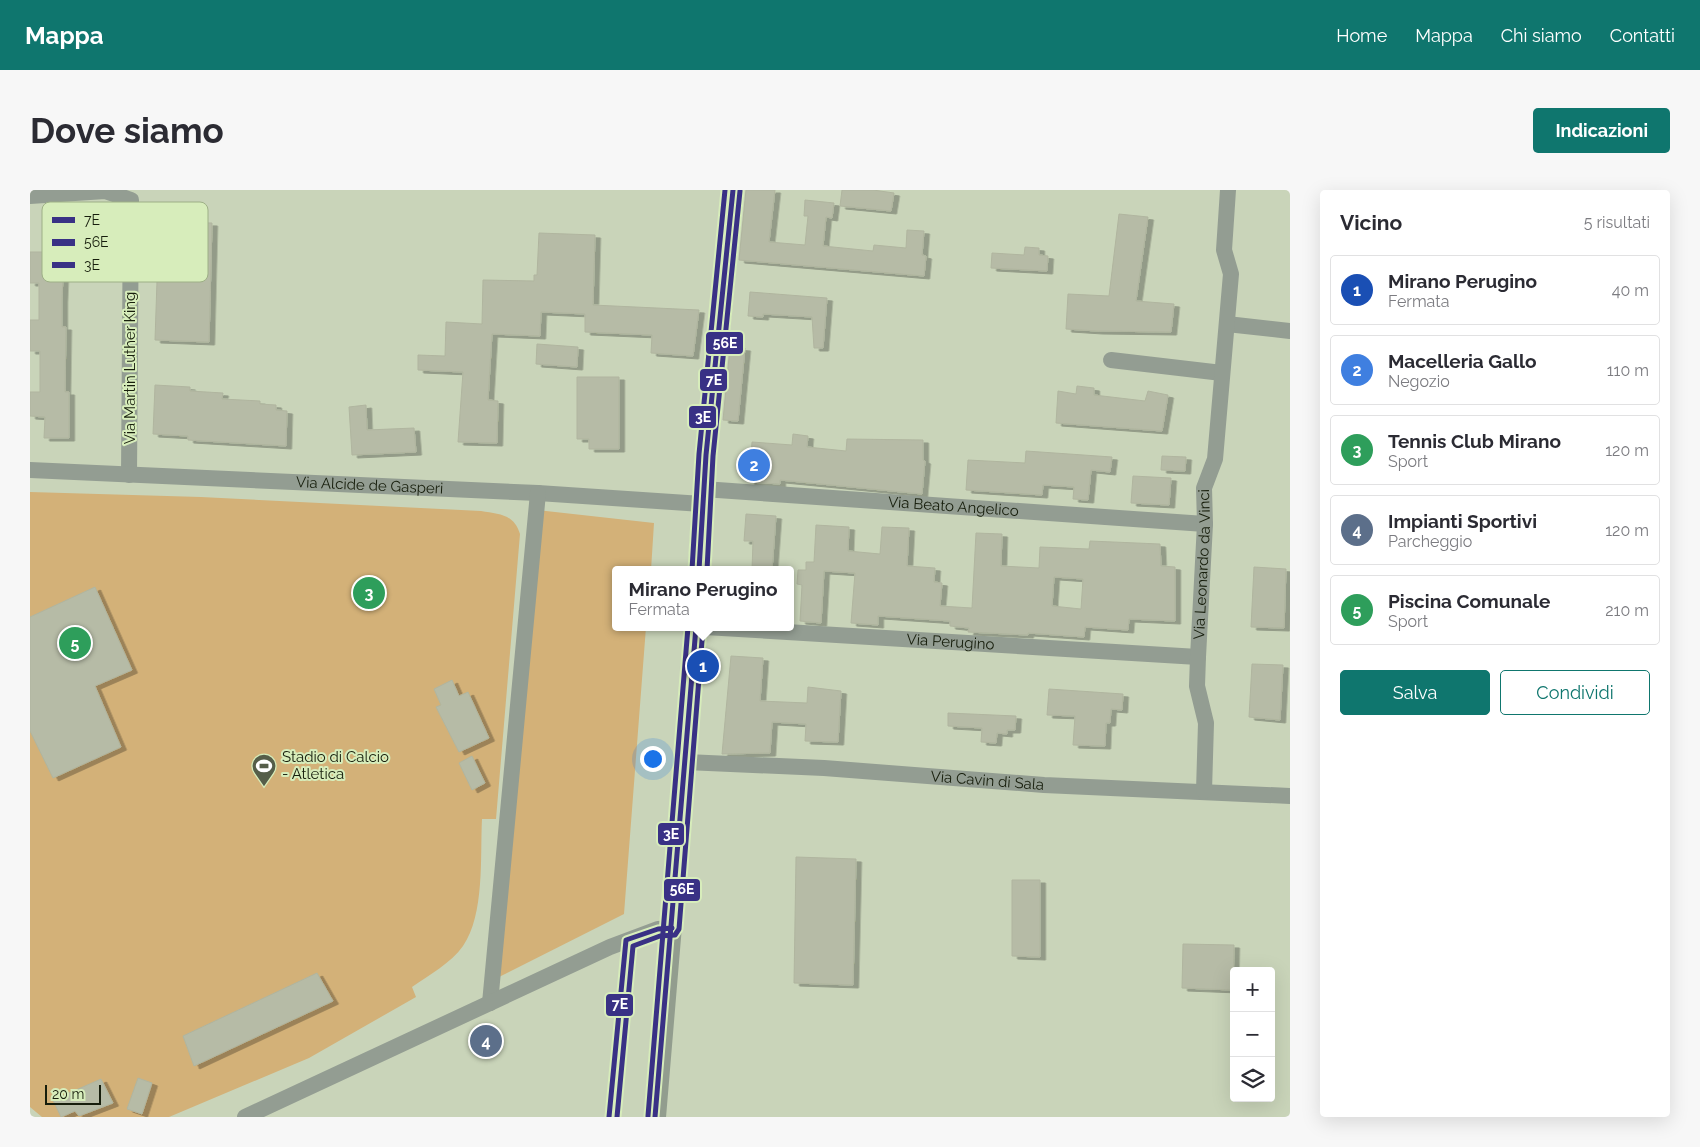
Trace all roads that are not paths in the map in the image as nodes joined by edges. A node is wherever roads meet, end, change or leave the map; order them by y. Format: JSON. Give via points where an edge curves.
{"nodes":[{"id":1,"x":733,"y":190,"type":"edge"},
{"id":2,"x":1228,"y":190,"type":"edge"},
{"id":3,"x":131,"y":195,"type":"edge"},
{"id":4,"x":30,"y":196,"type":"edge"},
{"id":5,"x":130,"y":282,"type":"edge"},
{"id":6,"x":1227,"y":324,"type":"junction"},
{"id":7,"x":1290,"y":331,"type":"edge"},
{"id":8,"x":1110,"y":360,"type":"dead end"},
{"id":9,"x":1222,"y":373,"type":"junction"},
{"id":10,"x":32,"y":471,"type":"edge"},
{"id":11,"x":129,"y":475,"type":"junction"},
{"id":12,"x":538,"y":493,"type":"junction"},
{"id":13,"x":702,"y":497,"type":"junction"},
{"id":14,"x":1205,"y":524,"type":"junction"},
{"id":15,"x":699,"y":566,"type":"edge"},
{"id":16,"x":696,"y":631,"type":"edge"},
{"id":17,"x":771,"y":631,"type":"edge"},
{"id":18,"x":1198,"y":657,"type":"junction"},
{"id":19,"x":686,"y":762,"type":"junction"},
{"id":20,"x":1204,"y":791,"type":"junction"},
{"id":21,"x":1290,"y":796,"type":"edge"},
{"id":22,"x":672,"y":928,"type":"junction"},
{"id":23,"x":490,"y":1003,"type":"junction"},
{"id":24,"x":245,"y":1117,"type":"edge"},
{"id":25,"x":656,"y":1117,"type":"edge"}],
"edges":[{"from":1,"to":13,"type":"main road"},
{"from":2,"to":6,"type":"street","name":"Via Leonardo da Vinci","via":[[1224,250],[1231,274]]},
{"from":3,"to":4,"type":"street","name":"Via Martin Luther King","via":[[105,192]]},
{"from":5,"to":11,"type":"street","name":"Via Martin Luther King"},
{"from":6,"to":7,"type":"street"},
{"from":6,"to":9,"type":"street","name":"Via Leonardo da Vinci"},
{"from":8,"to":9,"type":"street"},
{"from":9,"to":14,"type":"street","name":"Via Leonardo da Vinci","via":[[1215,459],[1204,488]]},
{"from":10,"to":11,"type":"street","name":"Via Alcide de Gasperi"},
{"from":11,"to":12,"type":"street","name":"Via Alcide de Gasperi"},
{"from":12,"to":13,"type":"street","name":"Via Alcide de Gasperi"},
{"from":12,"to":23,"type":"street"},
{"from":13,"to":14,"type":"street","name":"Via Beato Angelico"},
{"from":13,"to":15,"type":"main road"},
{"from":14,"to":18,"type":"street","name":"Via Leonardo da Vinci"},
{"from":16,"to":19,"type":"main road"},
{"from":17,"to":18,"type":"street","name":"Via Perugino"},
{"from":18,"to":20,"type":"street","name":"Via Leonardo da Vinci","via":[[1197,686],[1206,723]]},
{"from":19,"to":20,"type":"street","name":"Via Cavin di Sala","via":[[824,768],[1044,785]]},
{"from":19,"to":22,"type":"main road"},
{"from":20,"to":21,"type":"street","name":"Via Cavin di Sala"},
{"from":22,"to":23,"type":"street","via":[[658,929],[626,940]]},
{"from":22,"to":25,"type":"main road"},
{"from":23,"to":24,"type":"street"}]}
